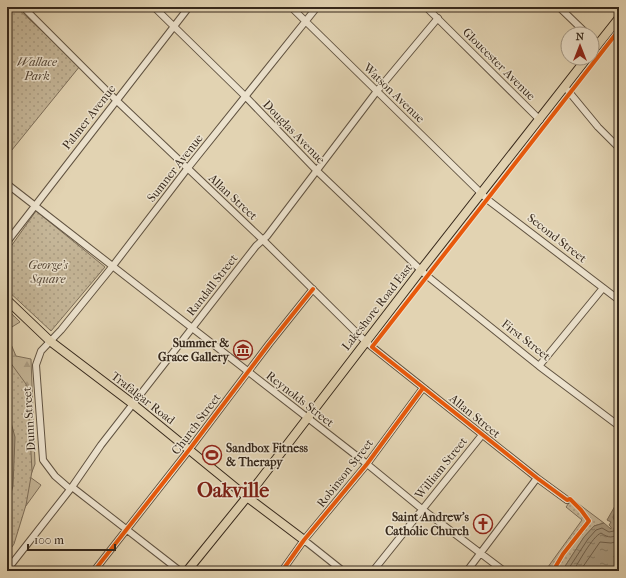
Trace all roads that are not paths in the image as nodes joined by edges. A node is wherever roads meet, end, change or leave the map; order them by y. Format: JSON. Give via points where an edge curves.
{"nodes":[{"id":1,"x":23,"y":7,"type":"edge"},
{"id":2,"x":154,"y":7,"type":"edge"},
{"id":3,"x":189,"y":7,"type":"edge"},
{"id":4,"x":291,"y":7,"type":"edge"},
{"id":5,"x":316,"y":7,"type":"edge"},
{"id":6,"x":426,"y":7,"type":"edge"},
{"id":7,"x":559,"y":7,"type":"edge"},
{"id":8,"x":438,"y":18,"type":"junction"},
{"id":9,"x":619,"y":18,"type":"edge"},
{"id":10,"x":305,"y":21,"type":"junction"},
{"id":11,"x":579,"y":26,"type":"edge"},
{"id":12,"x":174,"y":27,"type":"junction"},
{"id":13,"x":600,"y":37,"type":"edge"},
{"id":14,"x":581,"y":66,"type":"edge"},
{"id":15,"x":565,"y":87,"type":"junction"},
{"id":16,"x":377,"y":91,"type":"junction"},
{"id":17,"x":246,"y":97,"type":"junction"},
{"id":18,"x":116,"y":100,"type":"junction"},
{"id":19,"x":540,"y":120,"type":"junction"},
{"id":20,"x":619,"y":148,"type":"edge"},
{"id":21,"x":187,"y":169,"type":"junction"},
{"id":22,"x":316,"y":170,"type":"junction"},
{"id":23,"x":7,"y":184,"type":"edge"},
{"id":24,"x":482,"y":194,"type":"junction"},
{"id":25,"x":34,"y":206,"type":"junction"},
{"id":26,"x":263,"y":240,"type":"junction"},
{"id":27,"x":7,"y":242,"type":"edge"},
{"id":28,"x":112,"y":267,"type":"junction"},
{"id":29,"x":421,"y":270,"type":"junction"},
{"id":30,"x":603,"y":288,"type":"junction"},
{"id":31,"x":313,"y":289,"type":"junction"},
{"id":32,"x":7,"y":300,"type":"edge"},
{"id":33,"x":619,"y":300,"type":"edge"},
{"id":34,"x":192,"y":329,"type":"junction"},
{"id":35,"x":50,"y":341,"type":"junction"},
{"id":36,"x":366,"y":342,"type":"junction"},
{"id":37,"x":539,"y":366,"type":"junction"},
{"id":38,"x":248,"y":372,"type":"junction"},
{"id":39,"x":423,"y":388,"type":"junction"},
{"id":40,"x":133,"y":404,"type":"junction"},
{"id":41,"x":307,"y":418,"type":"junction"},
{"id":42,"x":619,"y":426,"type":"edge"},
{"id":43,"x":482,"y":435,"type":"junction"},
{"id":44,"x":189,"y":450,"type":"junction"},
{"id":45,"x":367,"y":464,"type":"junction"},
{"id":46,"x":536,"y":478,"type":"junction"},
{"id":47,"x":71,"y":488,"type":"junction"},
{"id":48,"x":247,"y":497,"type":"junction"},
{"id":49,"x":567,"y":500,"type":"dead end"},
{"id":50,"x":422,"y":509,"type":"junction"},
{"id":51,"x":127,"y":530,"type":"junction"},
{"id":52,"x":304,"y":540,"type":"junction"},
{"id":53,"x":481,"y":553,"type":"junction"},
{"id":54,"x":8,"y":568,"type":"edge"},
{"id":55,"x":16,"y":571,"type":"edge"},
{"id":56,"x":94,"y":571,"type":"edge"},
{"id":57,"x":180,"y":571,"type":"edge"},
{"id":58,"x":187,"y":571,"type":"edge"},
{"id":59,"x":282,"y":571,"type":"edge"},
{"id":60,"x":343,"y":571,"type":"edge"},
{"id":61,"x":373,"y":571,"type":"edge"},
{"id":62,"x":467,"y":571,"type":"edge"},
{"id":63,"x":504,"y":571,"type":"edge"}],
"edges":[{"from":1,"to":18,"type":"street","name":"Allan Street"},
{"from":2,"to":12,"type":"street","name":"Douglas Avenue"},
{"from":3,"to":12,"type":"street","name":"Palmer Avenue"},
{"from":4,"to":10,"type":"street","name":"Watson Avenue"},
{"from":5,"to":10,"type":"street","name":"Sumner Avenue"},
{"from":6,"to":8,"type":"street","name":"Gloucester Avenue"},
{"from":7,"to":11,"type":"street"},
{"from":8,"to":16,"type":"street","name":"Randall Street"},
{"from":8,"to":19,"type":"street","name":"Gloucester Avenue"},
{"from":9,"to":13,"type":"main road"},
{"from":10,"to":16,"type":"street","name":"Watson Avenue"},
{"from":10,"to":17,"type":"street","name":"Sumner Avenue"},
{"from":12,"to":17,"type":"street","name":"Douglas Avenue"},
{"from":12,"to":18,"type":"street","name":"Palmer Avenue"},
{"from":14,"to":15,"type":"main road","name":"Lakeshore Road East"},
{"from":15,"to":19,"type":"main road","name":"Lakeshore Road East"},
{"from":15,"to":20,"type":"street"},
{"from":16,"to":22,"type":"street","name":"Randall Street"},
{"from":16,"to":24,"type":"street","name":"Watson Avenue"},
{"from":17,"to":21,"type":"street","name":"Sumner Avenue"},
{"from":17,"to":22,"type":"street","name":"Douglas Avenue"},
{"from":18,"to":21,"type":"street","name":"Allan Street"},
{"from":18,"to":25,"type":"street","name":"Palmer Avenue"},
{"from":19,"to":24,"type":"main road","name":"Lakeshore Road East"},
{"from":21,"to":26,"type":"street","name":"Allan Street"},
{"from":21,"to":28,"type":"street","name":"Sumner Avenue"},
{"from":22,"to":26,"type":"street","name":"Randall Street"},
{"from":22,"to":29,"type":"street","name":"Douglas Avenue"},
{"from":23,"to":25,"type":"street","name":"Reynolds Street"},
{"from":24,"to":29,"type":"main road","name":"Lakeshore Road East"},
{"from":24,"to":30,"type":"street","name":"Second Street"},
{"from":25,"to":27,"type":"street","name":"Palmer Avenue"},
{"from":25,"to":28,"type":"street","name":"Reynolds Street"},
{"from":26,"to":31,"type":"street","name":"Allan Street"},
{"from":26,"to":34,"type":"street","name":"Randall Street"},
{"from":28,"to":34,"type":"street","name":"Reynolds Street"},
{"from":28,"to":35,"type":"street","name":"Sumner Avenue"},
{"from":29,"to":36,"type":"main road","name":"Lakeshore Road East"},
{"from":29,"to":37,"type":"street","name":"First Street"},
{"from":30,"to":33,"type":"street","name":"Second Street"},
{"from":30,"to":37,"type":"street"},
{"from":31,"to":36,"type":"street","name":"Allan Street"},
{"from":31,"to":38,"type":"street","name":"Church Street"},
{"from":32,"to":35,"type":"main road","name":"Trafalgar Road"},
{"from":34,"to":38,"type":"street","name":"Reynolds Street"},
{"from":34,"to":40,"type":"street","name":"Randall Street"},
{"from":35,"to":40,"type":"main road","name":"Trafalgar Road"},
{"from":35,"to":47,"type":"street","name":"Dunn Street","via":[[36,365],[43,460],[56,476]]},
{"from":36,"to":39,"type":"street","name":"Allan Street"},
{"from":36,"to":41,"type":"main road","name":"Lakeshore Road East"},
{"from":37,"to":42,"type":"street","name":"First Street"},
{"from":38,"to":41,"type":"street","name":"Reynolds Street"},
{"from":38,"to":44,"type":"street","name":"Church Street"},
{"from":39,"to":43,"type":"street","name":"Allan Street"},
{"from":39,"to":45,"type":"street","name":"Robinson Street"},
{"from":40,"to":44,"type":"main road","name":"Trafalgar Road"},
{"from":40,"to":47,"type":"street","name":"Randall Street"},
{"from":41,"to":45,"type":"street","name":"Reynolds Street"},
{"from":41,"to":48,"type":"main road","name":"Lakeshore Road East"},
{"from":43,"to":46,"type":"street","name":"Allan Street"},
{"from":43,"to":50,"type":"street","name":"William Street"},
{"from":44,"to":48,"type":"main road","name":"Trafalgar Road"},
{"from":44,"to":51,"type":"street","name":"Church Street"},
{"from":45,"to":50,"type":"street","name":"Reynolds Street"},
{"from":45,"to":52,"type":"street","name":"Robinson Street"},
{"from":46,"to":49,"type":"street","name":"Allan Street"},
{"from":46,"to":53,"type":"street"},
{"from":47,"to":51,"type":"street","name":"Dunn Street"},
{"from":47,"to":54,"type":"street","name":"Randall Street"},
{"from":48,"to":52,"type":"main road","name":"Trafalgar Road"},
{"from":48,"to":58,"type":"main road","name":"Lakeshore Road East"},
{"from":50,"to":53,"type":"street","name":"Reynolds Street"},
{"from":50,"to":61,"type":"street","name":"William Street"},
{"from":51,"to":56,"type":"street","name":"Church Street"},
{"from":51,"to":57,"type":"street","name":"Dunn Street"},
{"from":52,"to":59,"type":"street","name":"Robinson Street"},
{"from":52,"to":60,"type":"street","name":"Trafalgar Road"},
{"from":53,"to":62,"type":"street"},
{"from":53,"to":63,"type":"street","name":"Reynolds Street"},
{"from":54,"to":55,"type":"street"}]}
